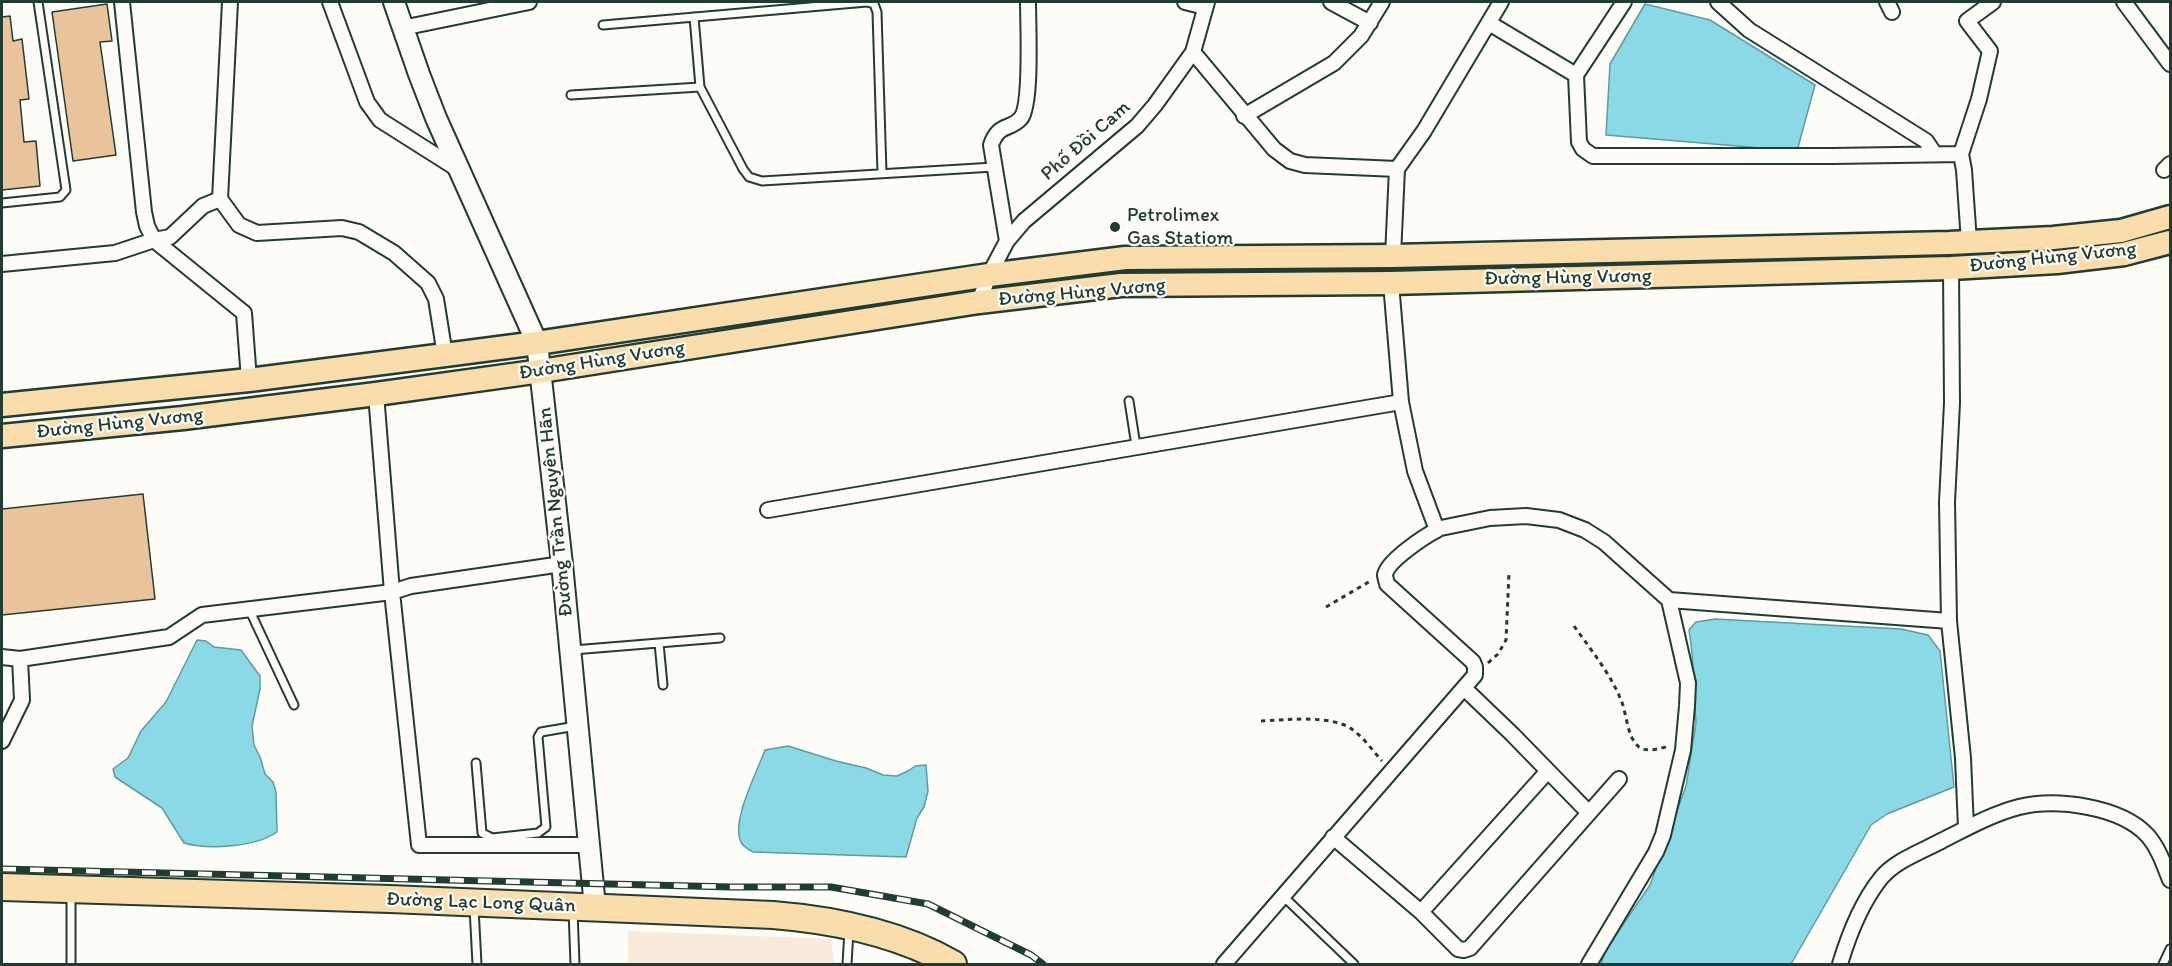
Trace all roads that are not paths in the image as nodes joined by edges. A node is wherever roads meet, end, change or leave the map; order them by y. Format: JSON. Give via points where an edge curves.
{"nodes":[{"id":1,"x":38,"y":2,"type":"edge"},
{"id":2,"x":122,"y":2,"type":"edge"},
{"id":3,"x":230,"y":2,"type":"edge"},
{"id":4,"x":330,"y":2,"type":"edge"},
{"id":5,"x":394,"y":2,"type":"edge"},
{"id":6,"x":530,"y":2,"type":"edge"},
{"id":7,"x":1028,"y":2,"type":"edge"},
{"id":8,"x":1185,"y":2,"type":"edge"},
{"id":9,"x":1332,"y":2,"type":"edge"},
{"id":10,"x":1382,"y":2,"type":"edge"},
{"id":11,"x":1501,"y":2,"type":"edge"},
{"id":12,"x":1624,"y":2,"type":"edge"},
{"id":13,"x":1718,"y":2,"type":"edge"},
{"id":14,"x":1993,"y":2,"type":"edge"},
{"id":15,"x":2124,"y":2,"type":"edge"},
{"id":16,"x":1206,"y":4,"type":"edge"},
{"id":17,"x":694,"y":17,"type":"junction"},
{"id":18,"x":1370,"y":23,"type":"junction"},
{"id":19,"x":1490,"y":23,"type":"junction"},
{"id":20,"x":603,"y":25,"type":"dead end"},
{"id":21,"x":402,"y":28,"type":"junction"},
{"id":22,"x":1193,"y":52,"type":"junction"},
{"id":23,"x":2170,"y":64,"type":"edge"},
{"id":24,"x":1576,"y":75,"type":"junction"},
{"id":25,"x":700,"y":87,"type":"junction"},
{"id":26,"x":571,"y":95,"type":"dead end"},
{"id":27,"x":1244,"y":116,"type":"junction"},
{"id":28,"x":1934,"y":153,"type":"junction"},
{"id":29,"x":1961,"y":154,"type":"junction"},
{"id":30,"x":994,"y":167,"type":"junction"},
{"id":31,"x":1397,"y":169,"type":"junction"},
{"id":32,"x":459,"y":170,"type":"junction"},
{"id":33,"x":882,"y":173,"type":"junction"},
{"id":34,"x":220,"y":199,"type":"junction"},
{"id":35,"x":2,"y":202,"type":"edge"},
{"id":36,"x":2170,"y":217,"type":"edge"},
{"id":37,"x":154,"y":240,"type":"junction"},
{"id":38,"x":1006,"y":241,"type":"junction"},
{"id":39,"x":1969,"y":242,"type":"junction"},
{"id":40,"x":2170,"y":242,"type":"edge"},
{"id":41,"x":1674,"y":249,"type":"junction"},
{"id":42,"x":1393,"y":256,"type":"junction"},
{"id":43,"x":2,"y":264,"type":"edge"},
{"id":44,"x":1951,"y":268,"type":"junction"},
{"id":45,"x":988,"y":274,"type":"junction"},
{"id":46,"x":1675,"y":275,"type":"junction"},
{"id":47,"x":1391,"y":283,"type":"junction"},
{"id":48,"x":979,"y":302,"type":"junction"},
{"id":49,"x":537,"y":343,"type":"junction"},
{"id":50,"x":446,"y":355,"type":"junction"},
{"id":51,"x":541,"y":371,"type":"junction"},
{"id":52,"x":249,"y":380,"type":"junction"},
{"id":53,"x":376,"y":394,"type":"junction"},
{"id":54,"x":1129,"y":401,"type":"dead end"},
{"id":55,"x":1401,"y":402,"type":"junction"},
{"id":56,"x":2,"y":405,"type":"edge"},
{"id":57,"x":2,"y":436,"type":"edge"},
{"id":58,"x":1136,"y":446,"type":"junction"},
{"id":59,"x":768,"y":510,"type":"dead end"},
{"id":60,"x":1436,"y":529,"type":"junction"},
{"id":61,"x":562,"y":564,"type":"junction"},
{"id":62,"x":392,"y":592,"type":"junction"},
{"id":63,"x":1669,"y":600,"type":"junction"},
{"id":64,"x":249,"y":609,"type":"junction"},
{"id":65,"x":1949,"y":621,"type":"junction"},
{"id":66,"x":720,"y":638,"type":"dead end"},
{"id":67,"x":659,"y":643,"type":"junction"},
{"id":68,"x":571,"y":650,"type":"junction"},
{"id":69,"x":2,"y":657,"type":"edge"},
{"id":70,"x":20,"y":660,"type":"junction"},
{"id":71,"x":663,"y":685,"type":"dead end"},
{"id":72,"x":1464,"y":688,"type":"junction"},
{"id":73,"x":294,"y":705,"type":"dead end"},
{"id":74,"x":579,"y":726,"type":"junction"},
{"id":75,"x":2,"y":741,"type":"edge"},
{"id":76,"x":476,"y":763,"type":"dead end"},
{"id":77,"x":1547,"y":772,"type":"junction"},
{"id":78,"x":1619,"y":779,"type":"dead end"},
{"id":79,"x":1588,"y":813,"type":"junction"},
{"id":80,"x":1966,"y":828,"type":"junction"},
{"id":81,"x":1333,"y":837,"type":"junction"},
{"id":82,"x":590,"y":845,"type":"junction"},
{"id":83,"x":2170,"y":880,"type":"edge"},
{"id":84,"x":2,"y":887,"type":"edge"},
{"id":85,"x":71,"y":889,"type":"junction"},
{"id":86,"x":1284,"y":897,"type":"junction"},
{"id":87,"x":474,"y":903,"type":"junction"},
{"id":88,"x":584,"y":907,"type":"junction"},
{"id":89,"x":1421,"y":912,"type":"junction"},
{"id":90,"x":849,"y":925,"type":"junction"},
{"id":91,"x":2170,"y":949,"type":"edge"},
{"id":92,"x":71,"y":964,"type":"edge"},
{"id":93,"x":477,"y":964,"type":"edge"},
{"id":94,"x":575,"y":964,"type":"edge"},
{"id":95,"x":847,"y":964,"type":"edge"},
{"id":96,"x":953,"y":964,"type":"edge"},
{"id":97,"x":1224,"y":964,"type":"edge"},
{"id":98,"x":1354,"y":964,"type":"edge"},
{"id":99,"x":1589,"y":964,"type":"edge"},
{"id":100,"x":1840,"y":964,"type":"edge"},
{"id":101,"x":2163,"y":964,"type":"edge"}],
"edges":[{"from":1,"to":35,"type":"lane","via":[[66,190],[60,197]]},
{"from":2,"to":37,"type":"street","via":[[144,212]]},
{"from":3,"to":34,"type":"street"},
{"from":4,"to":32,"type":"street","via":[[367,102],[380,120]]},
{"from":5,"to":21,"type":"street","name":"Đường Trần Nguyên Hãn"},
{"from":6,"to":21,"type":"street"},
{"from":7,"to":30,"type":"street","via":[[1025,106],[1021,118],[995,133],[991,145]]},
{"from":8,"to":16,"type":"street"},
{"from":9,"to":18,"type":"street"},
{"from":10,"to":18,"type":"street"},
{"from":11,"to":19,"type":"street"},
{"from":12,"to":24,"type":"street"},
{"from":13,"to":28,"type":"street","via":[[1749,30],[1926,141]]},
{"from":14,"to":29,"type":"street","via":[[1967,21],[1990,51]]},
{"from":15,"to":23,"type":"street"},
{"from":16,"to":22,"type":"street","name":"Phố Đồi Cam"},
{"from":17,"to":20,"type":"lane"},
{"from":17,"to":25,"type":"lane"},
{"from":17,"to":33,"type":"lane","via":[[874,4]]},
{"from":18,"to":27,"type":"street","via":[[1334,63]]},
{"from":19,"to":24,"type":"street"},
{"from":19,"to":31,"type":"street"},
{"from":21,"to":32,"type":"street","name":"Đường Trần Nguyên Hãn"},
{"from":22,"to":27,"type":"street"},
{"from":22,"to":38,"type":"street","name":"Phố Đồi Cam","via":[[1137,126],[1024,221]]},
{"from":24,"to":28,"type":"street","via":[[1579,142],[1593,156]]},
{"from":25,"to":26,"type":"lane"},
{"from":25,"to":33,"type":"lane","via":[[749,177],[762,181]]},
{"from":27,"to":31,"type":"street","via":[[1290,161]]},
{"from":28,"to":29,"type":"street"},
{"from":29,"to":39,"type":"street"},
{"from":30,"to":33,"type":"lane"},
{"from":30,"to":38,"type":"street"},
{"from":31,"to":42,"type":"street"},
{"from":32,"to":49,"type":"street","name":"Đường Trần Nguyên Hãn"},
{"from":34,"to":37,"type":"street","via":[[203,206],[170,237]]},
{"from":34,"to":50,"type":"street","via":[[239,225],[257,233],[342,228],[359,232],[394,253],[428,283],[436,299]]},
{"from":36,"to":39,"type":"main road","name":"Đường Hùng Vương","via":[[2121,231]]},
{"from":37,"to":43,"type":"street","via":[[115,253]]},
{"from":37,"to":52,"type":"street","via":[[244,313]]},
{"from":38,"to":45,"type":"street","name":"Phố Đồi Cam"},
{"from":39,"to":41,"type":"main road","name":"Đường Hùng Vương"},
{"from":40,"to":44,"type":"main road","name":"Đường Hùng Vương","via":[[2124,254],[2057,262]]},
{"from":41,"to":42,"type":"main road","name":"Đường Hùng Vương"},
{"from":41,"to":46,"type":"main road"},
{"from":42,"to":45,"type":"main road","name":"Đường Hùng Vương","via":[[1125,258]]},
{"from":44,"to":46,"type":"main road","name":"Đường Hùng Vương"},
{"from":44,"to":65,"type":"street"},
{"from":45,"to":48,"type":"street","name":"Phố Đồi Cam"},
{"from":45,"to":49,"type":"main road","name":"Đường Hùng Vương"},
{"from":46,"to":47,"type":"main road","name":"Đường Hùng Vương"},
{"from":47,"to":48,"type":"main road","name":"Đường Hùng Vương","via":[[1121,285]]},
{"from":47,"to":55,"type":"street"},
{"from":48,"to":51,"type":"main road","name":"Đường Hùng Vương"},
{"from":49,"to":50,"type":"main road","name":"Đường Hùng Vương"},
{"from":49,"to":51,"type":"street","name":"Đường Trần Nguyên Hãn"},
{"from":50,"to":52,"type":"main road","name":"Đường Hùng Vương"},
{"from":51,"to":53,"type":"main road","name":"Đường Hùng Vương"},
{"from":51,"to":61,"type":"street","name":"Đường Trần Nguyên Hãn"},
{"from":52,"to":56,"type":"main road","name":"Đường Hùng Vương"},
{"from":53,"to":57,"type":"main road","name":"Đường Hùng Vương"},
{"from":53,"to":62,"type":"street"},
{"from":54,"to":58,"type":"lane"},
{"from":55,"to":58,"type":"street"},
{"from":55,"to":60,"type":"street","via":[[1415,471]]},
{"from":58,"to":59,"type":"street"},
{"from":60,"to":63,"type":"street","via":[[1490,518],[1526,516],[1559,520],[1604,542]]},
{"from":60,"to":72,"type":"street","via":[[1400,556],[1385,576],[1387,585],[1473,662],[1475,675]]},
{"from":61,"to":62,"type":"street"},
{"from":61,"to":68,"type":"street","name":"Đường Trần Nguyên Hãn"},
{"from":62,"to":64,"type":"street"},
{"from":62,"to":82,"type":"street","via":[[419,845]]},
{"from":63,"to":65,"type":"street"},
{"from":63,"to":99,"type":"street","via":[[1688,683],[1683,742],[1664,835]]},
{"from":64,"to":70,"type":"street","via":[[202,615],[169,637]]},
{"from":64,"to":73,"type":"lane"},
{"from":65,"to":80,"type":"street"},
{"from":66,"to":67,"type":"lane"},
{"from":67,"to":68,"type":"lane"},
{"from":67,"to":71,"type":"lane"},
{"from":68,"to":74,"type":"street","name":"Đường Trần Nguyên Hãn"},
{"from":69,"to":70,"type":"street"},
{"from":70,"to":75,"type":"street","via":[[22,700]]},
{"from":72,"to":77,"type":"street"},
{"from":72,"to":81,"type":"street"},
{"from":74,"to":76,"type":"lane","via":[[541,732],[538,737],[546,827],[538,834],[492,838],[482,833]]},
{"from":74,"to":82,"type":"street","name":"Đường Trần Nguyên Hãn"},
{"from":77,"to":79,"type":"street"},
{"from":77,"to":89,"type":"street"},
{"from":78,"to":79,"type":"street"},
{"from":79,"to":89,"type":"street","via":[[1470,948],[1458,949]]},
{"from":80,"to":83,"type":"street","via":[[2019,807],[2045,803],[2102,810],[2123,817],[2146,834]]},
{"from":80,"to":100,"type":"street","via":[[1882,876],[1860,912]]},
{"from":81,"to":86,"type":"street"},
{"from":81,"to":89,"type":"street"},
{"from":82,"to":88,"type":"street","name":"Đường Trần Nguyên Hãn"},
{"from":84,"to":85,"type":"highway","name":"Đường Lạc Long Quân"},
{"from":85,"to":87,"type":"highway","name":"Đường Lạc Long Quân"},
{"from":85,"to":92,"type":"lane"},
{"from":86,"to":97,"type":"street"},
{"from":86,"to":98,"type":"lane"},
{"from":87,"to":88,"type":"highway","name":"Đường Lạc Long Quân"},
{"from":87,"to":93,"type":"lane"},
{"from":88,"to":90,"type":"highway","name":"Đường Lạc Long Quân","via":[[773,915]]},
{"from":88,"to":94,"type":"lane"},
{"from":90,"to":95,"type":"lane"},
{"from":90,"to":96,"type":"highway","name":"Đường Lạc Long Quân"},
{"from":91,"to":101,"type":"lane"}]}
